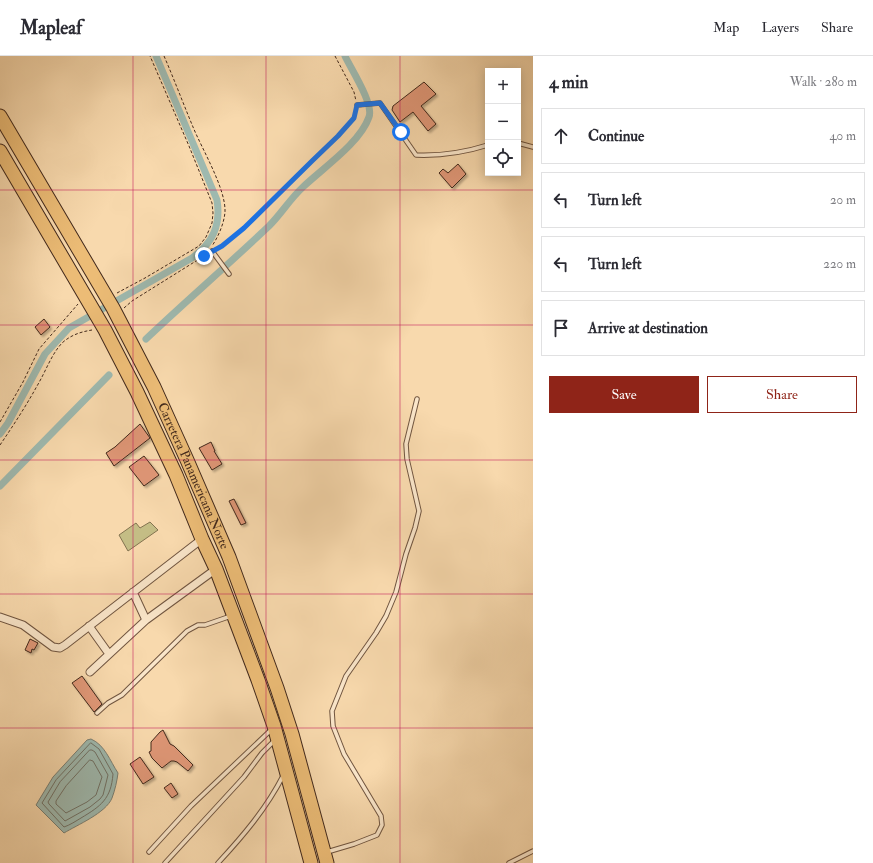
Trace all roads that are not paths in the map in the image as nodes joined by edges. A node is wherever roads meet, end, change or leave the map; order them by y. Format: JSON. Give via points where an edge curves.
{"nodes":[{"id":1,"x":358,"y":105,"type":"road end"},
{"id":2,"x":0,"y":116,"type":"edge"},
{"id":3,"x":521,"y":143,"type":"edge"},
{"id":4,"x":485,"y":146,"type":"edge"},
{"id":5,"x":533,"y":147,"type":"edge"},
{"id":6,"x":0,"y":151,"type":"edge"},
{"id":7,"x":212,"y":251,"type":"road end"},
{"id":8,"x":229,"y":274,"type":"dead end"},
{"id":9,"x":417,"y":399,"type":"dead end"},
{"id":10,"x":202,"y":538,"type":"junction"},
{"id":11,"x":216,"y":569,"type":"junction"},
{"id":12,"x":133,"y":592,"type":"junction"},
{"id":13,"x":234,"y":615,"type":"junction"},
{"id":14,"x":0,"y":617,"type":"edge"},
{"id":15,"x":146,"y":620,"type":"junction"},
{"id":16,"x":89,"y":626,"type":"junction"},
{"id":17,"x":109,"y":654,"type":"junction"},
{"id":18,"x":90,"y":672,"type":"dead end"},
{"id":19,"x":97,"y":713,"type":"dead end"},
{"id":20,"x":275,"y":732,"type":"junction"},
{"id":21,"x":286,"y":771,"type":"junction"},
{"id":22,"x":533,"y":851,"type":"edge"},
{"id":23,"x":149,"y":852,"type":"dead end"},
{"id":24,"x":326,"y":858,"type":"edge"},
{"id":25,"x":165,"y":863,"type":"edge"},
{"id":26,"x":218,"y":863,"type":"edge"},
{"id":27,"x":311,"y":863,"type":"edge"},
{"id":28,"x":509,"y":863,"type":"edge"}],
"edges":[{"from":1,"to":4,"type":"lane","via":[[380,103],[416,155],[464,152]]},
{"from":2,"to":24,"type":"highway","name":"Carretera Panamericana Norte","via":[[113,304],[188,460],[244,596],[275,681]]},
{"from":3,"to":5,"type":"lane"},
{"from":6,"to":10,"type":"highway","name":"Carretera Panamericana Norte","via":[[92,307],[137,392]]},
{"from":7,"to":8,"type":"lane"},
{"from":9,"to":24,"type":"lane","via":[[406,444],[419,511],[415,528],[386,616],[346,676],[332,711],[333,726],[344,754],[381,816],[382,825],[377,835]]},
{"from":10,"to":11,"type":"highway","name":"Carretera Panamericana Norte"},
{"from":10,"to":12,"type":"street"},
{"from":11,"to":13,"type":"highway","name":"Carretera Panamericana Norte"},
{"from":11,"to":15,"type":"street"},
{"from":12,"to":15,"type":"street"},
{"from":12,"to":16,"type":"street"},
{"from":13,"to":19,"type":"lane","via":[[187,630],[122,695]]},
{"from":13,"to":20,"type":"highway","name":"Carretera Panamericana Norte"},
{"from":14,"to":16,"type":"street","via":[[23,625],[56,648],[65,645]]},
{"from":15,"to":17,"type":"street"},
{"from":16,"to":17,"type":"street"},
{"from":17,"to":18,"type":"street"},
{"from":20,"to":21,"type":"highway","name":"Carretera Panamericana Norte"},
{"from":20,"to":23,"type":"lane","via":[[191,806]]},
{"from":20,"to":25,"type":"lane","via":[[244,777]]},
{"from":21,"to":26,"type":"lane","via":[[272,798]]},
{"from":21,"to":27,"type":"highway","name":"Carretera Panamericana Norte"},
{"from":22,"to":28,"type":"lane"}]}
